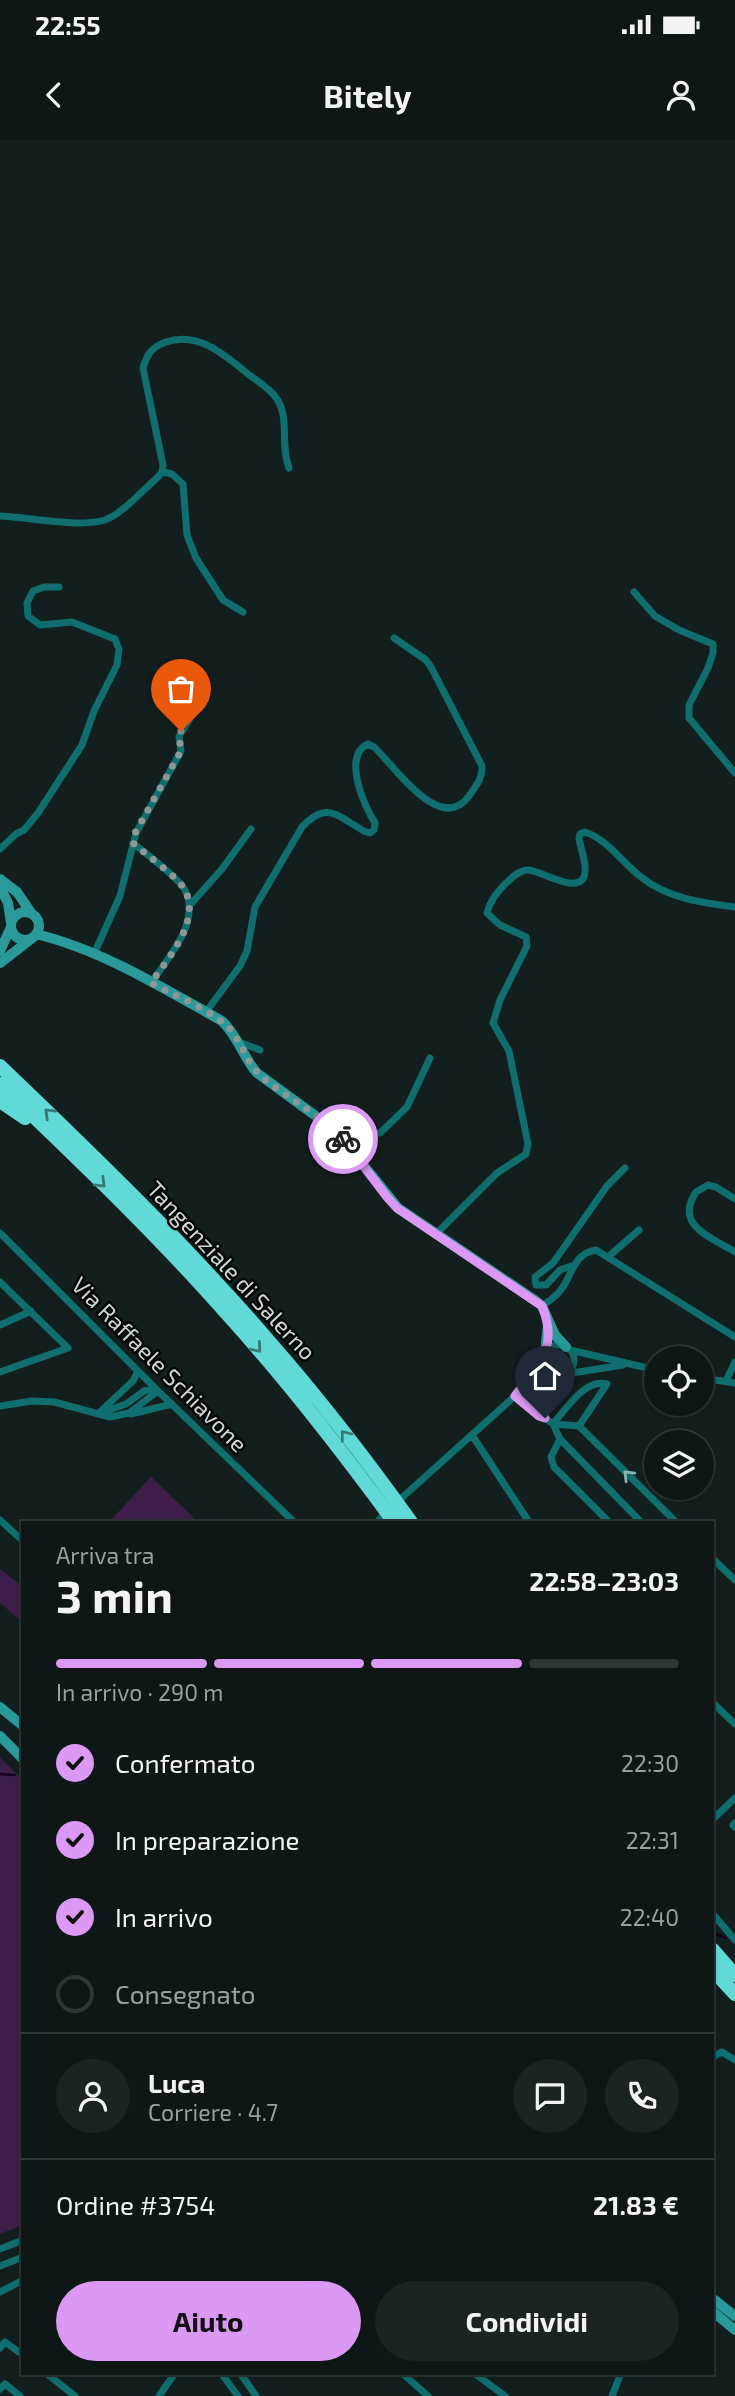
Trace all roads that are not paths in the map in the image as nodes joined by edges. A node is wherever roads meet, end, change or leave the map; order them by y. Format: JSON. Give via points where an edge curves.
{"nodes":[{"id":1,"x":289,"y":468,"type":"dead end"},
{"id":2,"x":162,"y":472,"type":"junction"},
{"id":3,"x":0,"y":516,"type":"edge"},
{"id":4,"x":59,"y":587,"type":"dead end"},
{"id":5,"x":634,"y":592,"type":"dead end"},
{"id":6,"x":243,"y":612,"type":"dead end"},
{"id":7,"x":394,"y":638,"type":"dead end"},
{"id":8,"x":190,"y":709,"type":"dead end"},
{"id":9,"x":735,"y":773,"type":"edge"},
{"id":10,"x":251,"y":829,"type":"dead end"},
{"id":11,"x":133,"y":843,"type":"junction"},
{"id":12,"x":0,"y":849,"type":"edge"},
{"id":13,"x":0,"y":879,"type":"edge"},
{"id":14,"x":0,"y":887,"type":"edge"},
{"id":15,"x":190,"y":905,"type":"junction"},
{"id":16,"x":735,"y":907,"type":"edge"},
{"id":17,"x":35,"y":917,"type":"junction"},
{"id":18,"x":11,"y":925,"type":"junction"},
{"id":19,"x":35,"y":935,"type":"junction"},
{"id":20,"x":62,"y":941,"type":"junction"},
{"id":21,"x":0,"y":951,"type":"edge"},
{"id":22,"x":94,"y":954,"type":"junction"},
{"id":23,"x":0,"y":963,"type":"edge"},
{"id":24,"x":151,"y":983,"type":"junction"},
{"id":25,"x":206,"y":1012,"type":"junction"},
{"id":26,"x":238,"y":1041,"type":"junction"},
{"id":27,"x":260,"y":1051,"type":"dead end"},
{"id":28,"x":430,"y":1058,"type":"dead end"},
{"id":29,"x":0,"y":1066,"type":"edge"},
{"id":30,"x":0,"y":1084,"type":"edge"},
{"id":31,"x":0,"y":1101,"type":"edge"},
{"id":32,"x":347,"y":1143,"type":"junction"},
{"id":33,"x":76,"y":1158,"type":"junction"},
{"id":34,"x":625,"y":1168,"type":"dead end"},
{"id":35,"x":735,"y":1199,"type":"edge"},
{"id":36,"x":639,"y":1230,"type":"dead end"},
{"id":37,"x":0,"y":1233,"type":"edge"},
{"id":38,"x":436,"y":1234,"type":"junction"},
{"id":39,"x":735,"y":1252,"type":"edge"},
{"id":40,"x":608,"y":1257,"type":"junction"},
{"id":41,"x":571,"y":1266,"type":"junction"},
{"id":42,"x":0,"y":1282,"type":"edge"},
{"id":43,"x":542,"y":1306,"type":"junction"},
{"id":44,"x":31,"y":1311,"type":"junction"},
{"id":45,"x":548,"y":1322,"type":"junction"},
{"id":46,"x":0,"y":1325,"type":"edge"},
{"id":47,"x":735,"y":1337,"type":"edge"},
{"id":48,"x":568,"y":1348,"type":"junction"},
{"id":49,"x":544,"y":1356,"type":"junction"},
{"id":50,"x":735,"y":1362,"type":"edge"},
{"id":51,"x":627,"y":1364,"type":"junction"},
{"id":52,"x":644,"y":1368,"type":"edge"},
{"id":53,"x":138,"y":1371,"type":"junction"},
{"id":54,"x":0,"y":1372,"type":"edge"},
{"id":55,"x":565,"y":1375,"type":"junction"},
{"id":56,"x":731,"y":1382,"type":"edge"},
{"id":57,"x":156,"y":1390,"type":"junction"},
{"id":58,"x":537,"y":1390,"type":"junction"},
{"id":59,"x":515,"y":1396,"type":"junction"},
{"id":60,"x":172,"y":1404,"type":"junction"},
{"id":61,"x":0,"y":1406,"type":"edge"},
{"id":62,"x":98,"y":1414,"type":"junction"},
{"id":63,"x":117,"y":1417,"type":"junction"},
{"id":64,"x":545,"y":1418,"type":"junction"},
{"id":65,"x":553,"y":1424,"type":"junction"},
{"id":66,"x":579,"y":1426,"type":"junction"},
{"id":67,"x":472,"y":1435,"type":"junction"},
{"id":68,"x":560,"y":1439,"type":"junction"},
{"id":69,"x":381,"y":1494,"type":"junction"},
{"id":70,"x":0,"y":1520,"type":"edge"},
{"id":71,"x":293,"y":1521,"type":"edge"},
{"id":72,"x":377,"y":1521,"type":"edge"},
{"id":73,"x":404,"y":1521,"type":"edge"},
{"id":74,"x":528,"y":1521,"type":"edge"},
{"id":75,"x":608,"y":1521,"type":"edge"},
{"id":76,"x":640,"y":1521,"type":"edge"},
{"id":77,"x":675,"y":1521,"type":"edge"},
{"id":78,"x":21,"y":1539,"type":"edge"},
{"id":79,"x":714,"y":1560,"type":"edge"},
{"id":80,"x":735,"y":1580,"type":"edge"},
{"id":81,"x":714,"y":1704,"type":"edge"},
{"id":82,"x":0,"y":1707,"type":"edge"},
{"id":83,"x":21,"y":1724,"type":"edge"},
{"id":84,"x":735,"y":1724,"type":"edge"},
{"id":85,"x":0,"y":1736,"type":"edge"},
{"id":86,"x":21,"y":1757,"type":"edge"},
{"id":87,"x":735,"y":1798,"type":"edge"},
{"id":88,"x":714,"y":1818,"type":"edge"},
{"id":89,"x":714,"y":1915,"type":"edge"},
{"id":90,"x":735,"y":1940,"type":"edge"},
{"id":91,"x":714,"y":1951,"type":"edge"},
{"id":92,"x":714,"y":1971,"type":"edge"},
{"id":93,"x":735,"y":1975,"type":"edge"},
{"id":94,"x":735,"y":1994,"type":"edge"},
{"id":95,"x":714,"y":2056,"type":"edge"},
{"id":96,"x":734,"y":2060,"type":"edge"},
{"id":97,"x":21,"y":2241,"type":"edge"},
{"id":98,"x":0,"y":2249,"type":"edge"},
{"id":99,"x":21,"y":2258,"type":"edge"},
{"id":100,"x":0,"y":2266,"type":"edge"},
{"id":101,"x":21,"y":2281,"type":"edge"},
{"id":102,"x":0,"y":2292,"type":"edge"},
{"id":103,"x":714,"y":2300,"type":"edge"},
{"id":104,"x":714,"y":2313,"type":"edge"},
{"id":105,"x":735,"y":2316,"type":"edge"},
{"id":106,"x":735,"y":2329,"type":"edge"},
{"id":107,"x":3,"y":2345,"type":"edge"},
{"id":108,"x":21,"y":2354,"type":"edge"},
{"id":109,"x":48,"y":2375,"type":"edge"},
{"id":110,"x":174,"y":2375,"type":"edge"},
{"id":111,"x":222,"y":2375,"type":"edge"},
{"id":112,"x":241,"y":2375,"type":"edge"},
{"id":113,"x":404,"y":2375,"type":"edge"},
{"id":114,"x":477,"y":2375,"type":"edge"},
{"id":115,"x":620,"y":2375,"type":"edge"},
{"id":116,"x":0,"y":2389,"type":"edge"},
{"id":117,"x":65,"y":2393,"type":"edge"},
{"id":118,"x":20,"y":2396,"type":"edge"},
{"id":119,"x":75,"y":2396,"type":"edge"},
{"id":120,"x":159,"y":2396,"type":"edge"},
{"id":121,"x":238,"y":2396,"type":"edge"},
{"id":122,"x":256,"y":2396,"type":"edge"},
{"id":123,"x":428,"y":2396,"type":"edge"},
{"id":124,"x":505,"y":2396,"type":"edge"},
{"id":125,"x":612,"y":2396,"type":"edge"}],
"edges":[{"from":1,"to":2,"type":"street","via":[[278,400],[221,352],[176,339],[153,348],[143,368]]},
{"from":2,"to":3,"type":"street","via":[[106,520]]},
{"from":2,"to":6,"type":"street","via":[[183,484],[187,535],[195,558],[223,600]]},
{"from":4,"to":12,"type":"street","via":[[33,591],[27,603],[28,616],[40,625],[72,622],[115,639],[117,665],[82,745],[51,795],[24,830]]},
{"from":5,"to":9,"type":"street","via":[[655,616],[713,644],[708,668],[689,705],[690,719]]},
{"from":7,"to":25,"type":"street","via":[[426,660],[441,682],[482,766],[480,779],[466,800],[435,806],[418,795],[374,747],[362,747],[357,777],[374,830],[364,831],[321,812],[302,827],[256,907],[240,966]]},
{"from":8,"to":11,"type":"street","via":[[190,719],[179,736],[181,751]]},
{"from":10,"to":15,"type":"street"},
{"from":11,"to":15,"type":"street","via":[[184,888]]},
{"from":11,"to":22,"type":"street","via":[[120,896]]},
{"from":13,"to":17,"type":"street","via":[[17,892]]},
{"from":14,"to":18,"type":"street"},
{"from":15,"to":24,"type":"street","via":[[178,943]]},
{"from":16,"to":38,"type":"street","via":[[666,893],[585,832],[579,839],[585,868],[579,881],[571,884],[527,870],[494,896],[487,913],[526,937],[527,946],[493,1023],[509,1051],[528,1144],[526,1154],[497,1172]]},
{"from":17,"to":18,"type":"street","via":[[17,914]]},
{"from":17,"to":19,"type":"street","via":[[39,927]]},
{"from":17,"to":20,"type":"street"},
{"from":18,"to":19,"type":"street","via":[[17,938]]},
{"from":18,"to":21,"type":"street"},
{"from":19,"to":20,"type":"street"},
{"from":19,"to":23,"type":"street"},
{"from":20,"to":22,"type":"street"},
{"from":22,"to":24,"type":"street"},
{"from":24,"to":25,"type":"street"},
{"from":25,"to":26,"type":"street","via":[[222,1021]]},
{"from":26,"to":27,"type":"street"},
{"from":26,"to":32,"type":"street","via":[[257,1073]]},
{"from":28,"to":32,"type":"street","via":[[402,1114],[380,1133],[364,1132]]},
{"from":69,"to":29,"type":"highway","name":"Tangenziale di Salerno","one_way":true,"via":[[322,1405],[217,1283]]},
{"from":30,"to":33,"type":"highway","name":"Tangenziale di Salerno"},
{"from":31,"to":33,"type":"highway"},
{"from":32,"to":38,"type":"street","via":[[397,1208]]},
{"from":33,"to":69,"type":"highway","name":"Tangenziale di Salerno","one_way":true,"via":[[227,1313]]},
{"from":34,"to":41,"type":"street","via":[[552,1263],[535,1278],[536,1285],[546,1285]]},
{"from":35,"to":39,"type":"street","via":[[708,1185],[693,1197],[689,1213],[695,1228]]},
{"from":36,"to":40,"type":"street"},
{"from":37,"to":53,"type":"street","name":"Via Raffaele Schiavone"},
{"from":38,"to":43,"type":"street"},
{"from":40,"to":41,"type":"street","via":[[589,1251]]},
{"from":40,"to":47,"type":"street"},
{"from":41,"to":43,"type":"street","via":[[558,1294]]},
{"from":42,"to":44,"type":"street"},
{"from":43,"to":45,"type":"street"},
{"from":44,"to":46,"type":"street"},
{"from":44,"to":54,"type":"street","via":[[68,1348]]},
{"from":45,"to":48,"type":"street"},
{"from":45,"to":49,"type":"street"},
{"from":48,"to":49,"type":"street","via":[[553,1345]]},
{"from":48,"to":51,"type":"street"},
{"from":48,"to":55,"type":"street","via":[[574,1365]]},
{"from":49,"to":55,"type":"street","via":[[549,1373]]},
{"from":49,"to":59,"type":"street"},
{"from":50,"to":56,"type":"street"},
{"from":51,"to":52,"type":"street"},
{"from":51,"to":55,"type":"street"},
{"from":53,"to":57,"type":"street","name":"Via Raffaele Schiavone"},
{"from":53,"to":62,"type":"street"},
{"from":55,"to":58,"type":"street"},
{"from":57,"to":60,"type":"street","name":"Via Raffaele Schiavone"},
{"from":57,"to":62,"type":"street","via":[[144,1391],[126,1404]]},
{"from":57,"to":63,"type":"street","via":[[129,1413]]},
{"from":58,"to":59,"type":"street"},
{"from":58,"to":64,"type":"street","via":[[537,1404]]},
{"from":59,"to":64,"type":"street"},
{"from":59,"to":67,"type":"street"},
{"from":60,"to":63,"type":"street"},
{"from":60,"to":71,"type":"street","name":"Via Raffaele Schiavone"},
{"from":61,"to":62,"type":"street","via":[[54,1402]]},
{"from":62,"to":63,"type":"street"},
{"from":64,"to":65,"type":"street"},
{"from":65,"to":66,"type":"street"},
{"from":65,"to":66,"type":"street","via":[[586,1388],[607,1384]]},
{"from":65,"to":68,"type":"street"},
{"from":77,"to":66,"type":"street","one_way":true},
{"from":67,"to":72,"type":"street"},
{"from":67,"to":74,"type":"street"},
{"from":68,"to":75,"type":"street","via":[[551,1457],[554,1467]]},
{"from":68,"to":76,"type":"street"},
{"from":69,"to":73,"type":"highway","name":"Tangenziale di Salerno"},
{"from":70,"to":78,"type":"street"},
{"from":79,"to":80,"type":"street"},
{"from":81,"to":84,"type":"street"},
{"from":82,"to":83,"type":"street"},
{"from":85,"to":86,"type":"street"},
{"from":87,"to":88,"type":"street"},
{"from":89,"to":90,"type":"street"},
{"from":91,"to":93,"type":"highway"},
{"from":92,"to":94,"type":"highway"},
{"from":95,"to":96,"type":"street","via":[[722,2052]]},
{"from":97,"to":98,"type":"street"},
{"from":99,"to":100,"type":"street"},
{"from":101,"to":102,"type":"street"},
{"from":103,"to":105,"type":"street"},
{"from":104,"to":106,"type":"street"},
{"from":107,"to":108,"type":"street"},
{"from":109,"to":117,"type":"street"},
{"from":110,"to":120,"type":"street"},
{"from":111,"to":121,"type":"street"},
{"from":112,"to":122,"type":"street"},
{"from":113,"to":123,"type":"street"},
{"from":114,"to":124,"type":"street"},
{"from":115,"to":125,"type":"street"},
{"from":116,"to":118,"type":"street","via":[[5,2384]]},
{"from":117,"to":119,"type":"street"}]}
